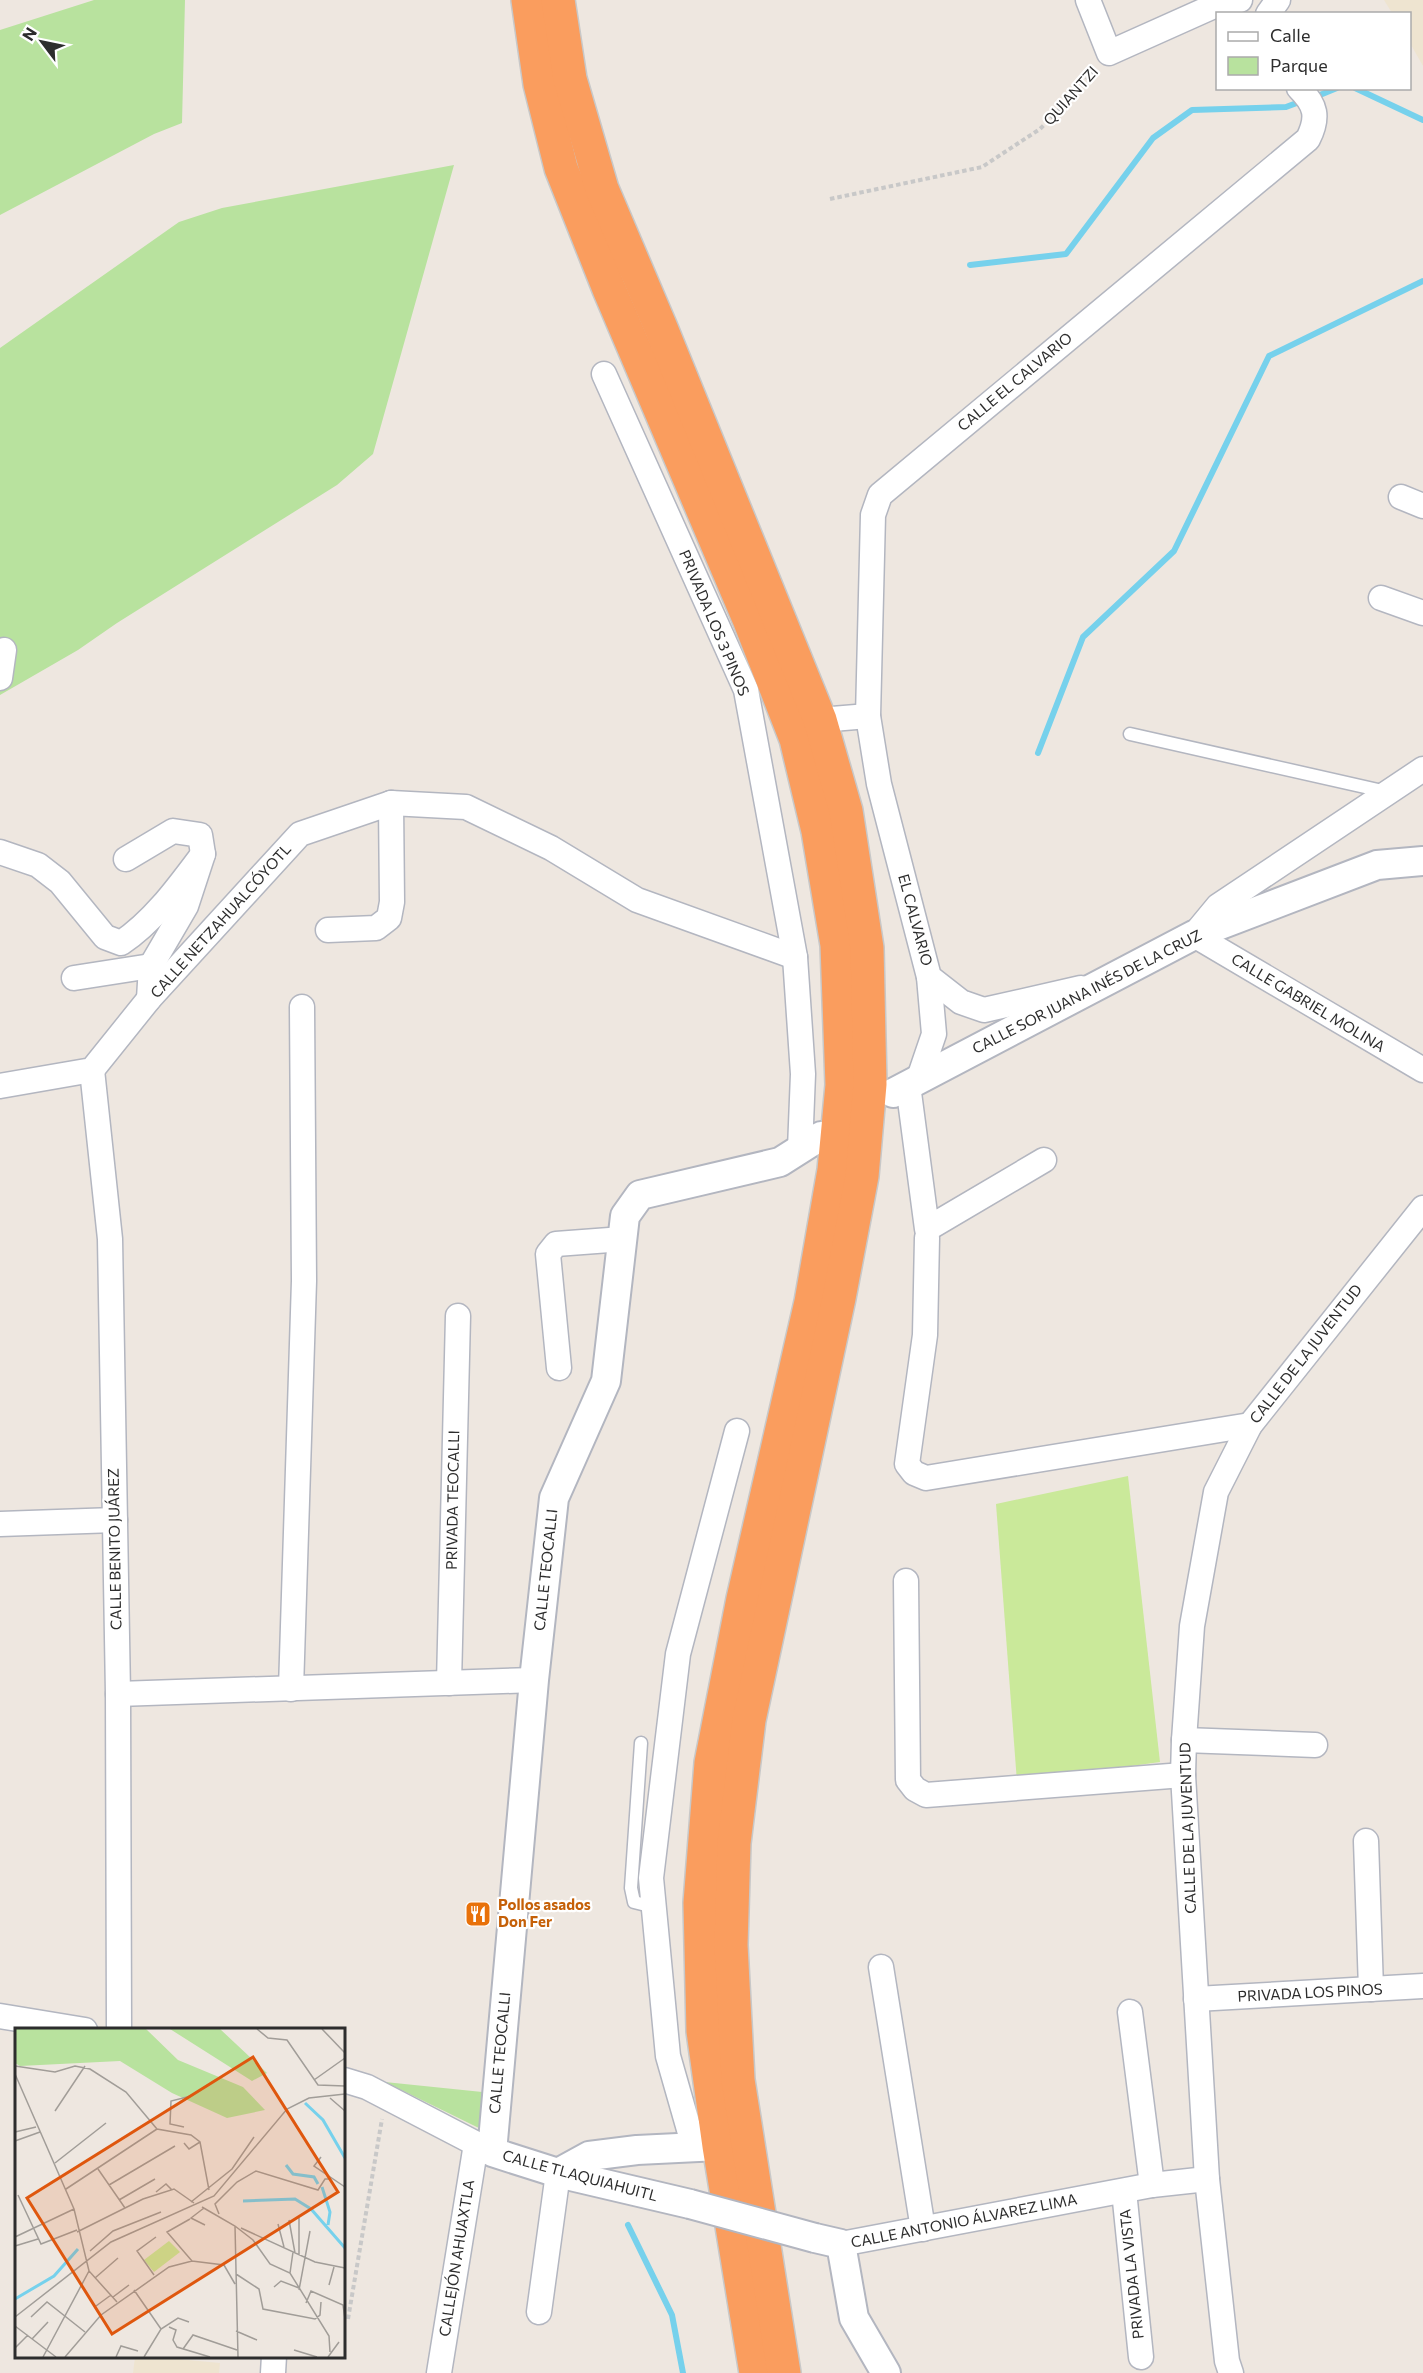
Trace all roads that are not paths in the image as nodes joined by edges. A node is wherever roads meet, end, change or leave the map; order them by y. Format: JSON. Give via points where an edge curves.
{"nodes":[{"id":1,"x":528,"y":0,"type":"edge"},
{"id":2,"x":558,"y":0,"type":"edge"},
{"id":3,"x":1088,"y":0,"type":"edge"},
{"id":4,"x":1240,"y":0,"type":"edge"},
{"id":5,"x":1301,"y":90,"type":"edge"},
{"id":6,"x":604,"y":374,"type":"dead end"},
{"id":7,"x":1381,"y":598,"type":"dead end"},
{"id":8,"x":1423,"y":613,"type":"edge"},
{"id":9,"x":4,"y":650,"type":"dead end"},
{"id":10,"x":0,"y":678,"type":"edge"},
{"id":11,"x":868,"y":716,"type":"junction"},
{"id":12,"x":820,"y":720,"type":"junction"},
{"id":13,"x":1130,"y":734,"type":"dead end"},
{"id":14,"x":1423,"y":769,"type":"edge"},
{"id":15,"x":1388,"y":793,"type":"junction"},
{"id":16,"x":390,"y":803,"type":"junction"},
{"id":17,"x":0,"y":852,"type":"edge"},
{"id":18,"x":203,"y":854,"type":"junction"},
{"id":19,"x":126,"y":859,"type":"dead end"},
{"id":20,"x":1423,"y":861,"type":"edge"},
{"id":21,"x":328,"y":930,"type":"dead end"},
{"id":22,"x":1194,"y":935,"type":"junction"},
{"id":23,"x":795,"y":957,"type":"junction"},
{"id":24,"x":151,"y":966,"type":"junction"},
{"id":25,"x":929,"y":977,"type":"junction"},
{"id":26,"x":74,"y":978,"type":"dead end"},
{"id":27,"x":1104,"y":983,"type":"junction"},
{"id":28,"x":149,"y":999,"type":"junction"},
{"id":29,"x":302,"y":1008,"type":"dead end"},
{"id":30,"x":92,"y":1070,"type":"junction"},
{"id":31,"x":1423,"y":1070,"type":"edge"},
{"id":32,"x":907,"y":1085,"type":"junction"},
{"id":33,"x":0,"y":1086,"type":"edge"},
{"id":34,"x":811,"y":1142,"type":"joint"},
{"id":35,"x":1044,"y":1160,"type":"dead end"},
{"id":36,"x":1423,"y":1208,"type":"edge"},
{"id":37,"x":927,"y":1238,"type":"dead end"},
{"id":38,"x":623,"y":1239,"type":"junction"},
{"id":39,"x":458,"y":1316,"type":"dead end"},
{"id":40,"x":560,"y":1368,"type":"dead end"},
{"id":41,"x":1250,"y":1425,"type":"junction"},
{"id":42,"x":737,"y":1431,"type":"dead end"},
{"id":43,"x":115,"y":1520,"type":"junction"},
{"id":44,"x":0,"y":1524,"type":"edge"},
{"id":45,"x":906,"y":1581,"type":"dead end"},
{"id":46,"x":534,"y":1680,"type":"junction"},
{"id":47,"x":449,"y":1683,"type":"junction"},
{"id":48,"x":291,"y":1689,"type":"junction"},
{"id":49,"x":118,"y":1695,"type":"junction"},
{"id":50,"x":1184,"y":1740,"type":"junction"},
{"id":51,"x":641,"y":1743,"type":"dead end"},
{"id":52,"x":1315,"y":1744,"type":"dead end"},
{"id":53,"x":1183,"y":1775,"type":"junction"},
{"id":54,"x":1366,"y":1841,"type":"dead end"},
{"id":55,"x":654,"y":1907,"type":"junction"},
{"id":56,"x":881,"y":1967,"type":"dead end"},
{"id":57,"x":1423,"y":1986,"type":"edge"},
{"id":58,"x":1371,"y":1989,"type":"junction"},
{"id":59,"x":1197,"y":1999,"type":"junction"},
{"id":60,"x":1130,"y":2012,"type":"dead end"},
{"id":61,"x":0,"y":2016,"type":"edge"},
{"id":62,"x":73,"y":2028,"type":"edge"},
{"id":63,"x":119,"y":2028,"type":"edge"},
{"id":64,"x":345,"y":2080,"type":"edge"},
{"id":65,"x":706,"y":2146,"type":"junction"},
{"id":66,"x":484,"y":2148,"type":"junction"},
{"id":67,"x":558,"y":2173,"type":"junction"},
{"id":68,"x":1207,"y":2179,"type":"junction"},
{"id":69,"x":1152,"y":2185,"type":"junction"},
{"id":70,"x":1124,"y":2191,"type":"junction"},
{"id":71,"x":690,"y":2204,"type":"joint"},
{"id":72,"x":923,"y":2229,"type":"junction"},
{"id":73,"x":828,"y":2241,"type":"junction"},
{"id":74,"x":539,"y":2312,"type":"dead end"},
{"id":75,"x":1141,"y":2357,"type":"dead end"},
{"id":76,"x":274,"y":2358,"type":"edge"},
{"id":77,"x":273,"y":2373,"type":"edge"},
{"id":78,"x":438,"y":2373,"type":"edge"},
{"id":79,"x":756,"y":2373,"type":"edge"},
{"id":80,"x":784,"y":2373,"type":"edge"},
{"id":81,"x":885,"y":2373,"type":"edge"},
{"id":82,"x":1231,"y":2373,"type":"edge"}],
"edges":[{"from":1,"to":65,"type":"highway","via":[[540,84],[561,168],[750,619],[796,739],[818,831],[837,945],[842,1085],[834,1170],[812,1302],[743,1599],[711,1763],[700,1903]]},
{"from":2,"to":12,"type":"highway","via":[[570,78],[602,189]]},
{"from":3,"to":4,"type":"street","name":"QUIANTZI","via":[[1109,52],[1214,6]]},
{"from":5,"to":11,"type":"street","name":"CALLE EL CALVARIO","via":[[1312,101],[1316,124],[1308,139],[880,495],[873,515]]},
{"from":6,"to":23,"type":"street","name":"PRIVADA LOS 3 PINOS","via":[[746,690]]},
{"from":7,"to":8,"type":"street"},
{"from":9,"to":10,"type":"street"},
{"from":11,"to":12,"type":"street"},
{"from":11,"to":25,"type":"street","name":"EL CALVARIO","via":[[879,784]]},
{"from":12,"to":80,"type":"highway","via":[[846,811],[867,948],[870,1084],[862,1176],[839,1298],[749,1720],[734,1843],[731,1945],[738,2080]]},
{"from":13,"to":15,"type":"lane"},
{"from":14,"to":15,"type":"street"},
{"from":15,"to":22,"type":"street","via":[[1218,906]]},
{"from":16,"to":21,"type":"street","via":[[389,918],[376,928]]},
{"from":16,"to":23,"type":"street","name":"CALLE NETZAHUALCÓYOTL","via":[[466,807],[551,848],[637,900]]},
{"from":16,"to":28,"type":"street","name":"CALLE NETZAHUALCÓYOTL","via":[[300,834]]},
{"from":17,"to":18,"type":"street","via":[[38,865],[60,882],[105,938],[121,943],[136,933]]},
{"from":18,"to":19,"type":"street","via":[[200,835],[173,831]]},
{"from":18,"to":24,"type":"street","via":[[186,906]]},
{"from":20,"to":22,"type":"street","name":"CALLE SOR JUANA INÉS DE LA CRUZ","via":[[1377,865]]},
{"from":22,"to":27,"type":"street","name":"CALLE SOR JUANA INÉS DE LA CRUZ"},
{"from":22,"to":31,"type":"street","name":"CALLE GABRIEL MOLINA"},
{"from":23,"to":34,"type":"street","name":"PRIVADA LOS 3 PINOS"},
{"from":24,"to":26,"type":"street"},
{"from":24,"to":28,"type":"street"},
{"from":25,"to":27,"type":"street","name":"EL CALVARIO","via":[[961,1002],[984,1010]]},
{"from":25,"to":32,"type":"street","via":[[934,1034]]},
{"from":27,"to":32,"type":"street","name":"CALLE SOR JUANA INÉS DE LA CRUZ"},
{"from":28,"to":30,"type":"street","name":"CALLE NETZAHUALCÓYOTL"},
{"from":29,"to":48,"type":"street","via":[[304,1281]]},
{"from":30,"to":33,"type":"street"},
{"from":30,"to":43,"type":"street","name":"CALLE BENITO JUÁREZ","via":[[110,1239]]},
{"from":32,"to":35,"type":"street","via":[[927,1229]]},
{"from":34,"to":38,"type":"street","name":"CALLE TEOCALLI","via":[[780,1162],[640,1195],[625,1216]]},
{"from":36,"to":41,"type":"street","name":"CALLE DE LA JUVENTUD"},
{"from":37,"to":41,"type":"street","via":[[925,1335],[907,1464],[914,1473],[926,1478]]},
{"from":38,"to":40,"type":"street","via":[[556,1244],[548,1254]]},
{"from":38,"to":46,"type":"street","name":"CALLE TEOCALLI","via":[[606,1381],[554,1498]]},
{"from":39,"to":47,"type":"street","name":"PRIVADA TEOCALLI"},
{"from":41,"to":50,"type":"street","name":"CALLE DE LA JUVENTUD","via":[[1216,1492],[1192,1626]]},
{"from":42,"to":55,"type":"street","via":[[678,1654],[651,1878]]},
{"from":43,"to":44,"type":"street"},
{"from":43,"to":49,"type":"street","name":"CALLE BENITO JUÁREZ"},
{"from":45,"to":53,"type":"street","via":[[908,1780],[915,1789],[926,1795]]},
{"from":46,"to":47,"type":"street"},
{"from":46,"to":66,"type":"street","name":"CALLE TEOCALLI"},
{"from":47,"to":48,"type":"street"},
{"from":48,"to":49,"type":"street"},
{"from":49,"to":63,"type":"street","name":"CALLE BENITO JUÁREZ"},
{"from":50,"to":52,"type":"street"},
{"from":50,"to":53,"type":"street","name":"CALLE DE LA JUVENTUD"},
{"from":51,"to":55,"type":"lane","via":[[631,1888],[634,1902]]},
{"from":53,"to":59,"type":"street","name":"CALLE DE LA JUVENTUD"},
{"from":54,"to":58,"type":"street"},
{"from":55,"to":65,"type":"street","via":[[668,2056]]},
{"from":56,"to":72,"type":"street"},
{"from":57,"to":58,"type":"street","name":"PRIVADA LOS PINOS"},
{"from":58,"to":59,"type":"street","name":"PRIVADA LOS PINOS"},
{"from":59,"to":68,"type":"street","name":"CALLE DE LA JUVENTUD"},
{"from":60,"to":69,"type":"street"},
{"from":61,"to":62,"type":"street"},
{"from":64,"to":66,"type":"street","name":"CALLE TLAQUIAHUITL","via":[[386,2096]]},
{"from":65,"to":67,"type":"street","via":[[589,2156]]},
{"from":65,"to":79,"type":"highway"},
{"from":66,"to":67,"type":"street","name":"CALLE TLAQUIAHUITL"},
{"from":66,"to":78,"type":"street","name":"CALLEJÓN AHUAXTLA"},
{"from":67,"to":71,"type":"street","name":"CALLE TLAQUIAHUITL"},
{"from":67,"to":74,"type":"street"},
{"from":68,"to":69,"type":"street","name":"CALLE ANTONIO ÁLVAREZ LIMA"},
{"from":68,"to":82,"type":"street","name":"CALLE DE LA JUVENTUD"},
{"from":69,"to":70,"type":"street","name":"CALLE ANTONIO ÁLVAREZ LIMA"},
{"from":70,"to":72,"type":"street","name":"CALLE ANTONIO ÁLVAREZ LIMA"},
{"from":70,"to":75,"type":"street","name":"PRIVADA LA VISTA"},
{"from":71,"to":73,"type":"street","name":"CALLE ANTONIO ÁLVAREZ LIMA","bridge":true},
{"from":72,"to":73,"type":"street","name":"CALLE ANTONIO ÁLVAREZ LIMA"},
{"from":73,"to":81,"type":"street","via":[[854,2318]]},
{"from":76,"to":77,"type":"street"}]}
